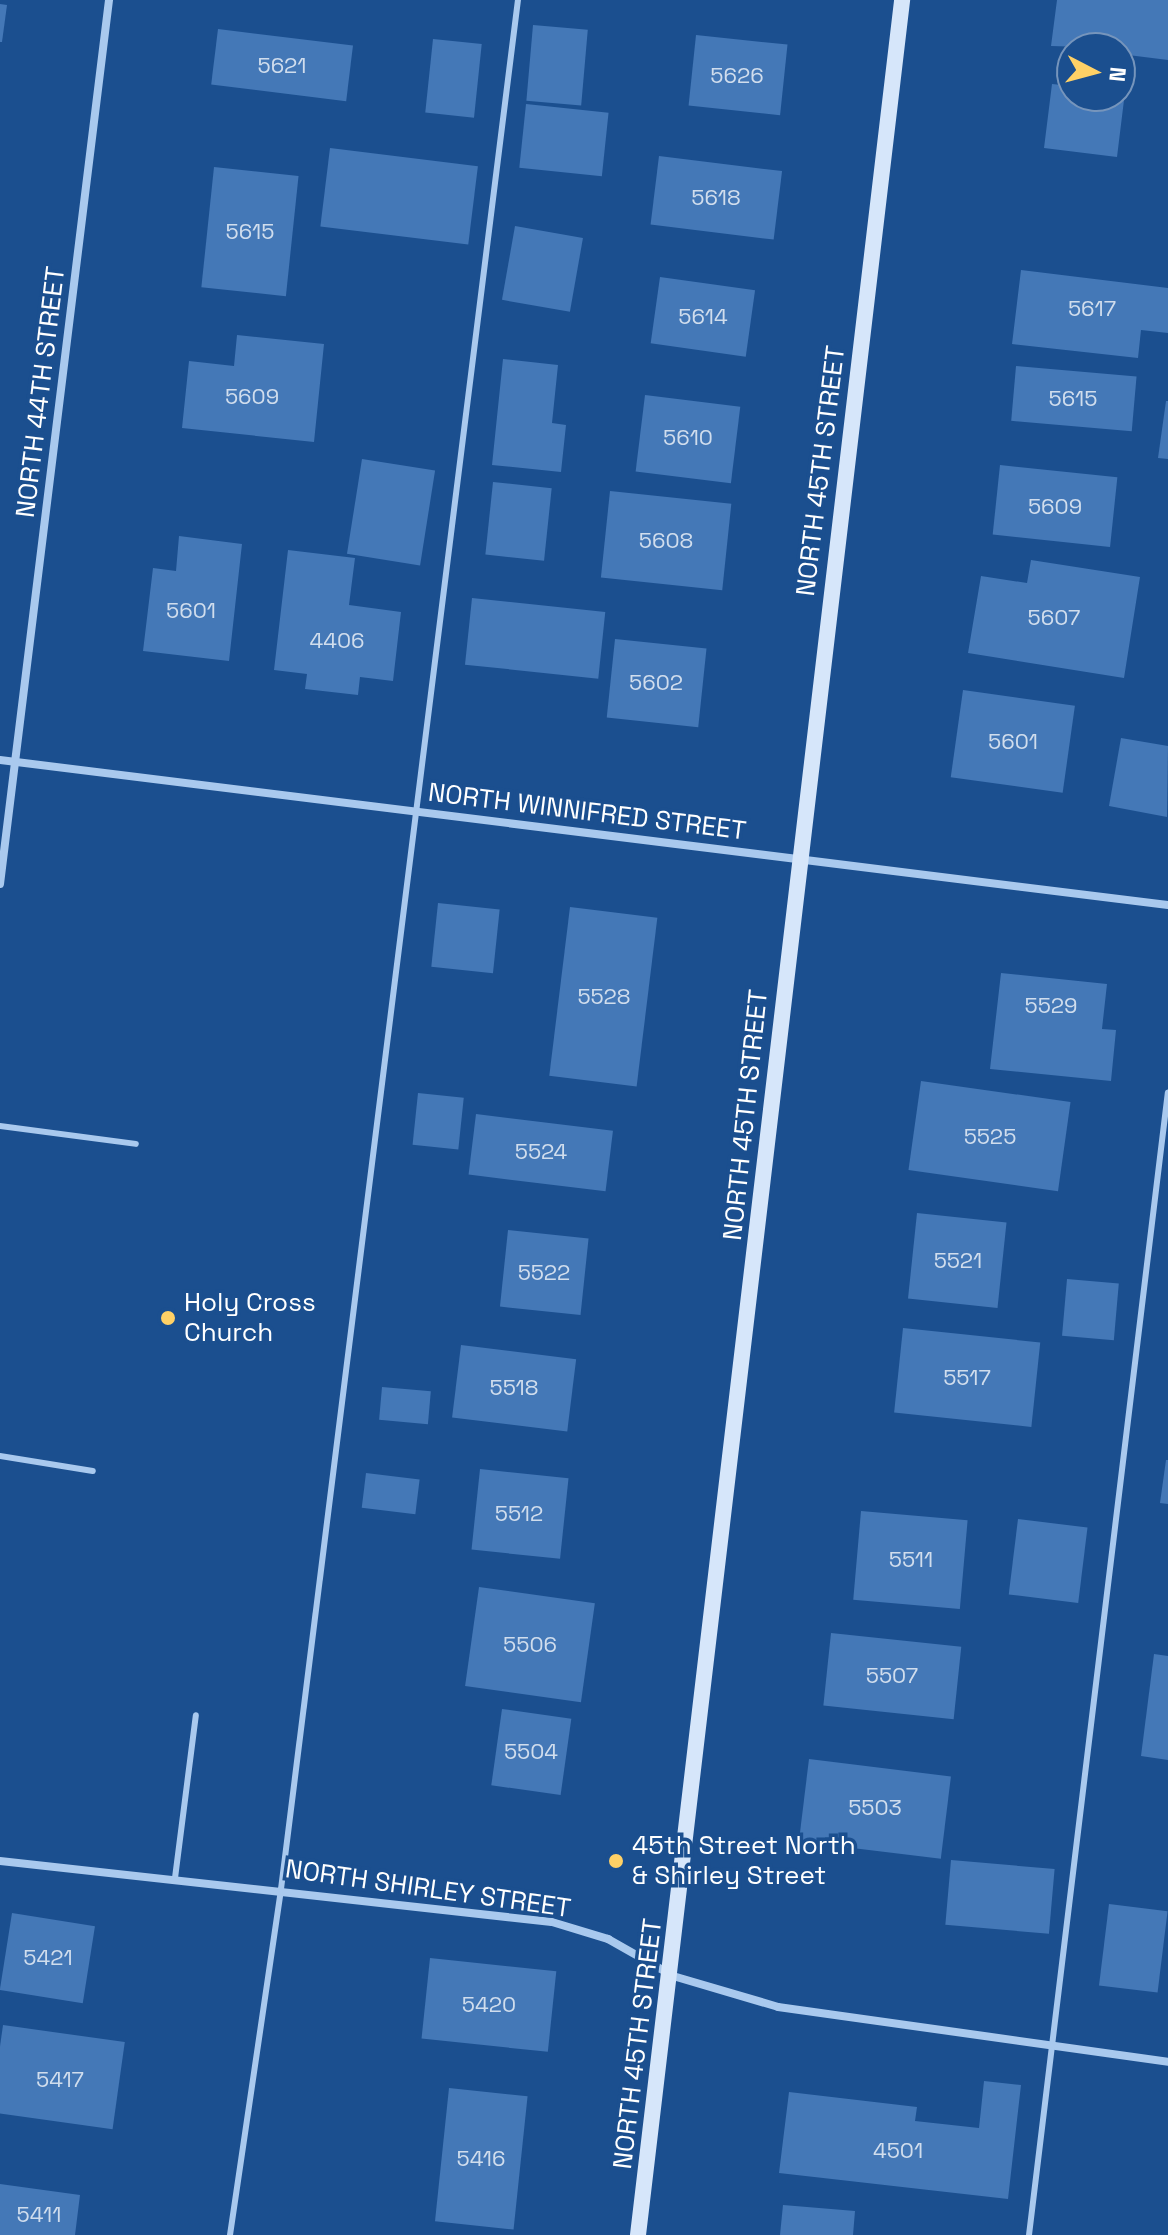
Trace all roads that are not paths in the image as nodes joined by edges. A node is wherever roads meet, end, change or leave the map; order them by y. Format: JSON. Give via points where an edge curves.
{"nodes":[{"id":1,"x":109,"y":0,"type":"edge"},
{"id":2,"x":518,"y":0,"type":"edge"},
{"id":3,"x":902,"y":0,"type":"edge"},
{"id":4,"x":0,"y":760,"type":"edge"},
{"id":5,"x":16,"y":762,"type":"junction"},
{"id":6,"x":419,"y":811,"type":"junction"},
{"id":7,"x":799,"y":858,"type":"junction"},
{"id":8,"x":0,"y":884,"type":"edge"},
{"id":9,"x":1168,"y":905,"type":"edge"},
{"id":10,"x":1168,"y":1092,"type":"edge"},
{"id":11,"x":0,"y":1126,"type":"edge"},
{"id":12,"x":136,"y":1144,"type":"dead end"},
{"id":13,"x":0,"y":1456,"type":"edge"},
{"id":14,"x":93,"y":1471,"type":"dead end"},
{"id":15,"x":196,"y":1715,"type":"dead end"},
{"id":16,"x":0,"y":1861,"type":"edge"},
{"id":17,"x":175,"y":1878,"type":"junction"},
{"id":18,"x":281,"y":1889,"type":"junction"},
{"id":19,"x":673,"y":1976,"type":"junction"},
{"id":20,"x":1052,"y":2046,"type":"junction"},
{"id":21,"x":1168,"y":2062,"type":"edge"},
{"id":22,"x":230,"y":2235,"type":"edge"},
{"id":23,"x":638,"y":2235,"type":"edge"},
{"id":24,"x":1029,"y":2235,"type":"edge"}],
"edges":[{"from":1,"to":5,"type":"street","name":"NORTH 44TH STREET"},
{"from":2,"to":6,"type":"lane"},
{"from":3,"to":7,"type":"street","name":"NORTH 45TH STREET"},
{"from":4,"to":5,"type":"street","name":"NORTH WINNIFRED STREET"},
{"from":5,"to":6,"type":"street","name":"NORTH WINNIFRED STREET"},
{"from":5,"to":8,"type":"street","name":"NORTH 44TH STREET"},
{"from":6,"to":7,"type":"street","name":"NORTH WINNIFRED STREET"},
{"from":6,"to":18,"type":"lane"},
{"from":7,"to":9,"type":"street","name":"NORTH WINNIFRED STREET"},
{"from":7,"to":19,"type":"street","name":"NORTH 45TH STREET"},
{"from":10,"to":20,"type":"lane"},
{"from":11,"to":12,"type":"lane"},
{"from":13,"to":14,"type":"lane"},
{"from":15,"to":17,"type":"lane"},
{"from":16,"to":17,"type":"street","name":"NORTH SHIRLEY STREET"},
{"from":17,"to":18,"type":"street","name":"NORTH SHIRLEY STREET"},
{"from":18,"to":19,"type":"street","name":"NORTH SHIRLEY STREET","via":[[552,1922],[608,1939]]},
{"from":18,"to":22,"type":"lane"},
{"from":19,"to":20,"type":"street","name":"NORTH SHIRLEY STREET","via":[[778,2007]]},
{"from":19,"to":23,"type":"street","name":"NORTH 45TH STREET"},
{"from":20,"to":21,"type":"street","name":"NORTH SHIRLEY STREET"},
{"from":20,"to":24,"type":"lane"}]}
